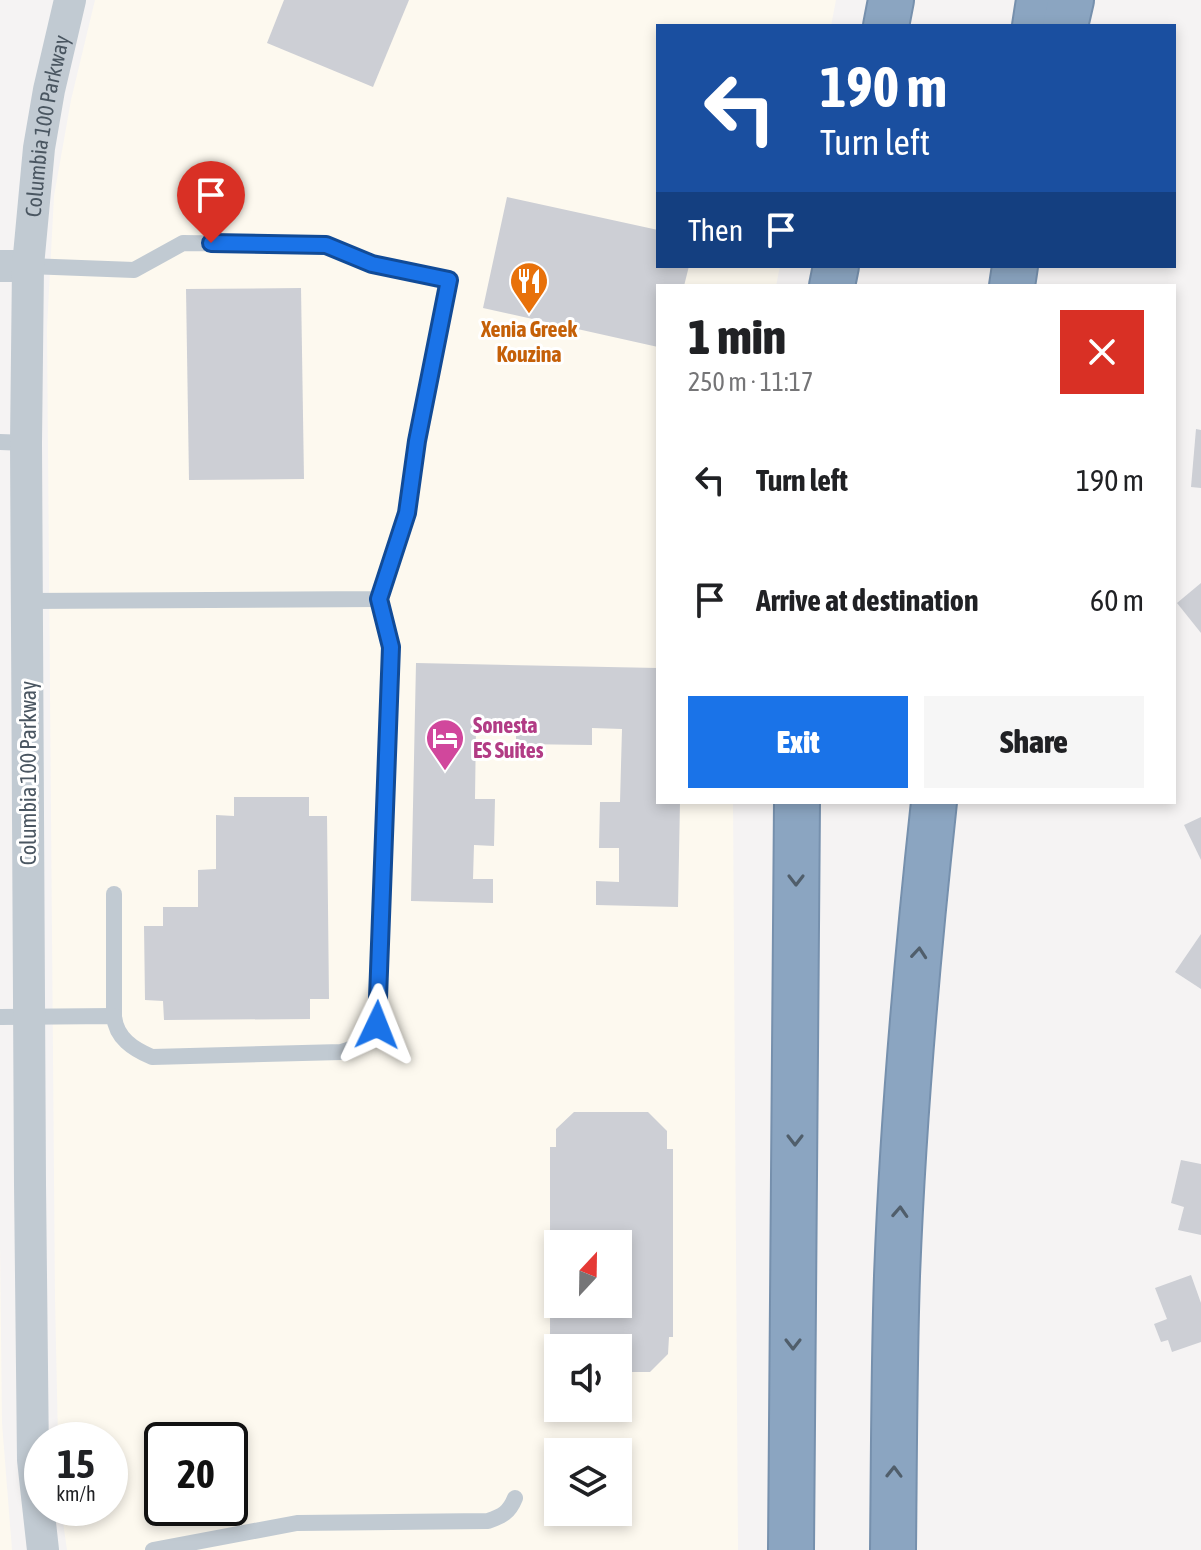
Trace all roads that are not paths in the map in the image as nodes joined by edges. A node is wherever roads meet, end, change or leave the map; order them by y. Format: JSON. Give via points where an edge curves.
{"nodes":[{"id":1,"x":70,"y":0,"type":"edge"},
{"id":2,"x":891,"y":0,"type":"edge"},
{"id":3,"x":1039,"y":0,"type":"edge"},
{"id":4,"x":1071,"y":0,"type":"edge"},
{"id":5,"x":886,"y":24,"type":"edge"},
{"id":6,"x":1035,"y":24,"type":"edge"},
{"id":7,"x":1065,"y":24,"type":"edge"},
{"id":8,"x":14,"y":266,"type":"edge"},
{"id":9,"x":13,"y":442,"type":"edge"},
{"id":10,"x":379,"y":599,"type":"junction"},
{"id":11,"x":27,"y":601,"type":"junction"},
{"id":12,"x":797,"y":804,"type":"edge"},
{"id":13,"x":934,"y":804,"type":"edge"},
{"id":14,"x":114,"y":894,"type":"dead end"},
{"id":15,"x":15,"y":1016,"type":"edge"},
{"id":16,"x":114,"y":1016,"type":"junction"},
{"id":17,"x":515,"y":1498,"type":"dead end"},
{"id":18,"x":43,"y":1550,"type":"edge"},
{"id":19,"x":153,"y":1550,"type":"edge"},
{"id":20,"x":791,"y":1550,"type":"edge"},
{"id":21,"x":893,"y":1550,"type":"edge"}],
"edges":[{"from":1,"to":8,"type":"street","name":"Columbia 100 Parkway"},
{"from":2,"to":5,"type":"highway"},
{"from":3,"to":6,"type":"highway"},
{"from":4,"to":7,"type":"highway"},
{"from":8,"to":9,"type":"street","name":"Columbia 100 Parkway"},
{"from":8,"to":10,"type":"lane","via":[[134,270],[183,243],[326,245],[372,264],[449,280],[407,513]]},
{"from":9,"to":11,"type":"street","name":"Columbia 100 Parkway"},
{"from":10,"to":11,"type":"lane"},
{"from":10,"to":16,"type":"lane","via":[[391,647],[377,1025],[355,1049],[341,1052],[152,1057],[123,1040]]},
{"from":11,"to":15,"type":"street","name":"Columbia 100 Parkway"},
{"from":12,"to":20,"type":"highway","one_way":true},
{"from":21,"to":13,"type":"highway","one_way":true,"via":[[904,1143]]},
{"from":14,"to":16,"type":"lane"},
{"from":15,"to":16,"type":"lane"},
{"from":15,"to":18,"type":"street","name":"Columbia 100 Parkway","via":[[33,1460]]},
{"from":17,"to":19,"type":"lane","via":[[502,1516],[488,1521],[297,1523]]}]}
